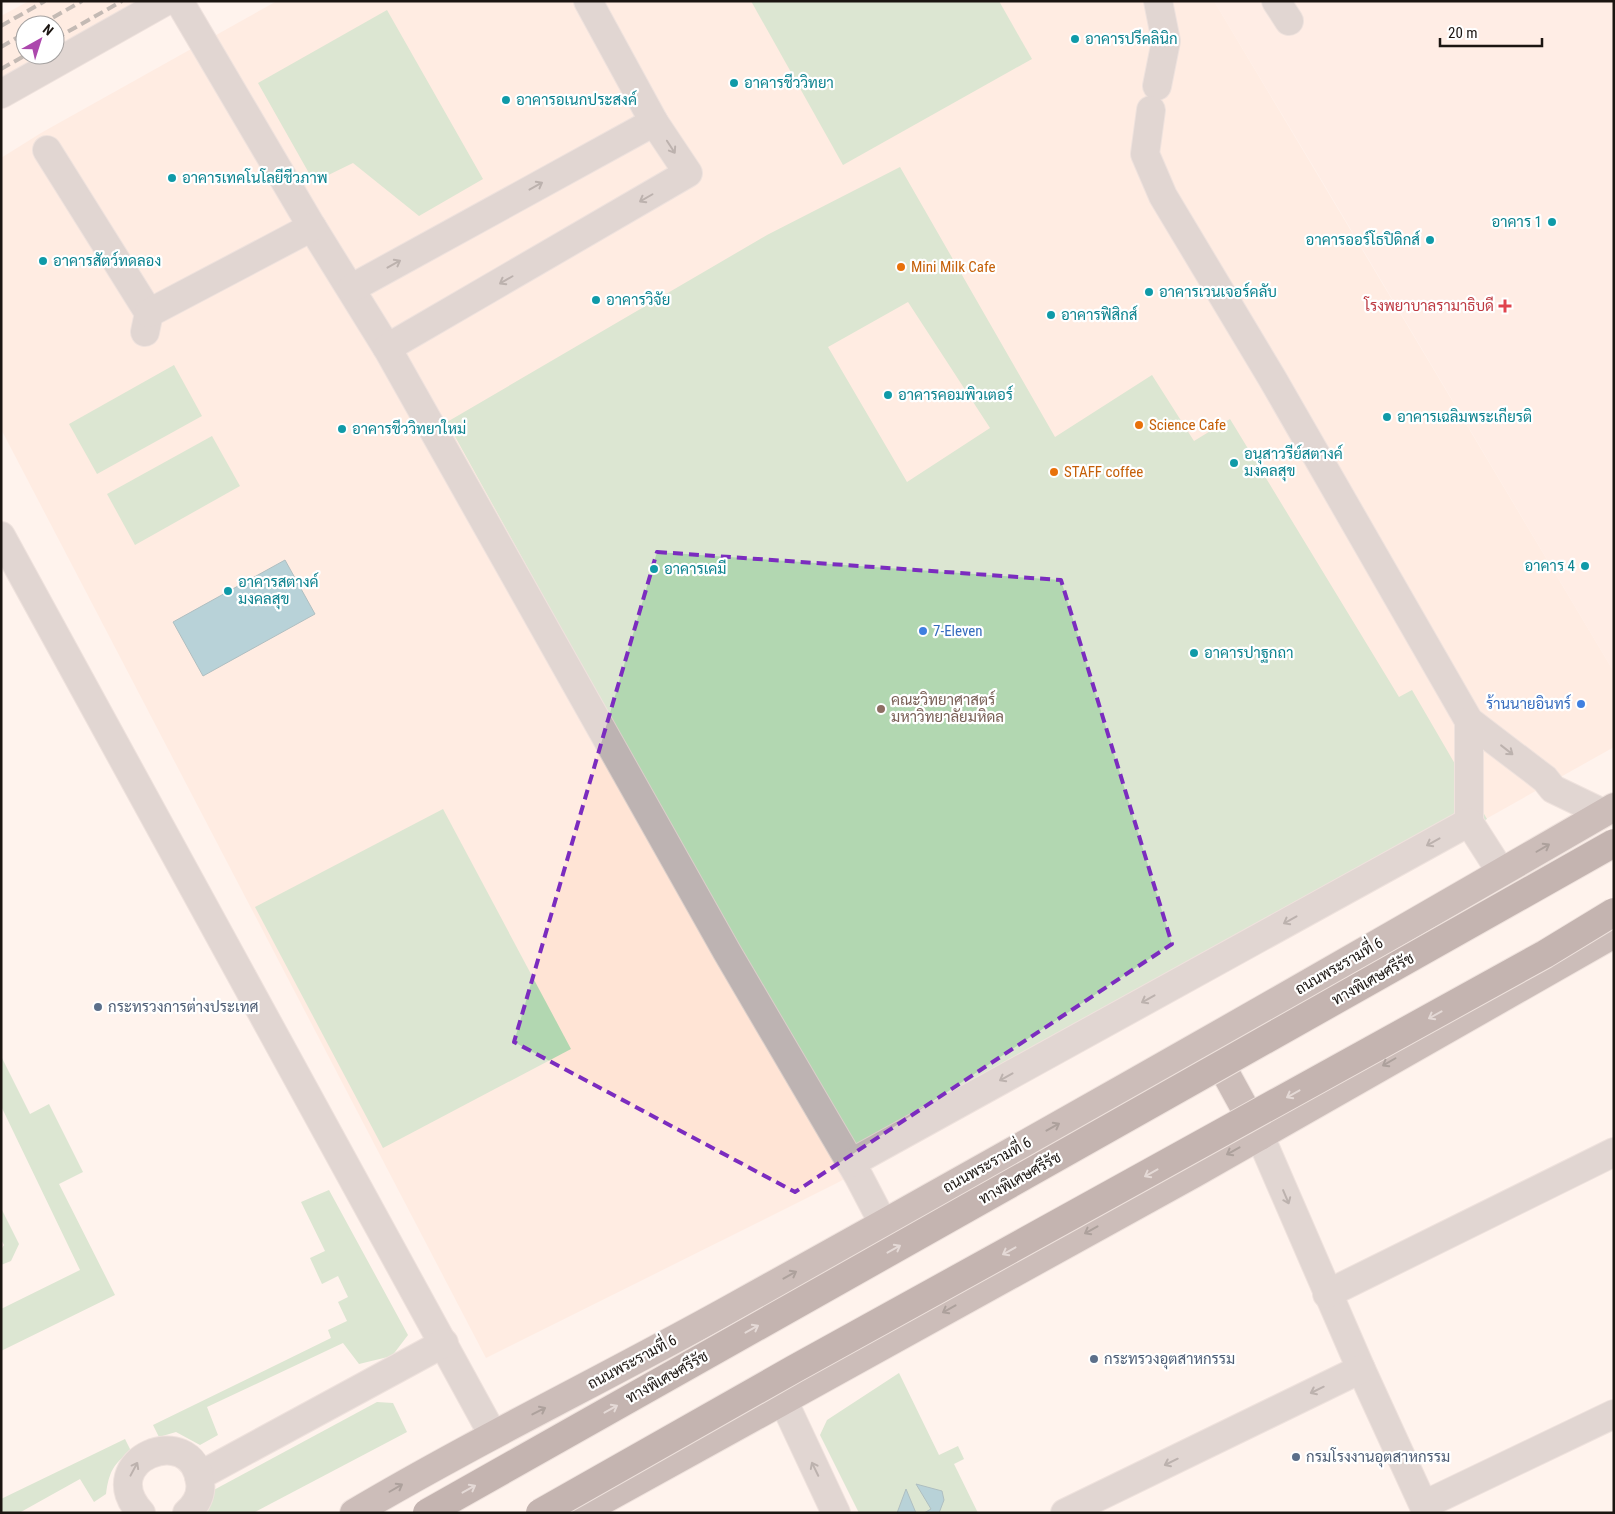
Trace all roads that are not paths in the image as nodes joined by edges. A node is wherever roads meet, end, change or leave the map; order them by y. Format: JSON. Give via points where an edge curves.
{"nodes":[{"id":1,"x":166,"y":1,"type":"edge"},
{"id":2,"x":179,"y":1,"type":"edge"},
{"id":3,"x":588,"y":1,"type":"edge"},
{"id":4,"x":1158,"y":1,"type":"edge"},
{"id":5,"x":1,"y":94,"type":"edge"},
{"id":6,"x":654,"y":122,"type":"junction"},
{"id":7,"x":46,"y":150,"type":"dead end"},
{"id":8,"x":312,"y":227,"type":"junction"},
{"id":9,"x":352,"y":288,"type":"junction"},
{"id":10,"x":387,"y":348,"type":"junction"},
{"id":11,"x":1,"y":536,"type":"edge"},
{"id":12,"x":1469,"y":721,"type":"junction"},
{"id":13,"x":1608,"y":810,"type":"edge"},
{"id":14,"x":1469,"y":822,"type":"junction"},
{"id":15,"x":1614,"y":843,"type":"edge"},
{"id":16,"x":1501,"y":872,"type":"junction"},
{"id":17,"x":1614,"y":912,"type":"edge"},
{"id":18,"x":1614,"y":934,"type":"edge"},
{"id":19,"x":1208,"y":1041,"type":"junction"},
{"id":20,"x":1260,"y":1136,"type":"junction"},
{"id":21,"x":1614,"y":1152,"type":"edge"},
{"id":22,"x":851,"y":1163,"type":"junction"},
{"id":23,"x":883,"y":1223,"type":"junction"},
{"id":24,"x":1327,"y":1294,"type":"junction"},
{"id":25,"x":444,"y":1343,"type":"junction"},
{"id":26,"x":1361,"y":1369,"type":"junction"},
{"id":27,"x":783,"y":1400,"type":"junction"},
{"id":28,"x":1614,"y":1414,"type":"edge"},
{"id":29,"x":493,"y":1435,"type":"junction"},
{"id":30,"x":199,"y":1476,"type":"junction"},
{"id":31,"x":1426,"y":1509,"type":"edge"},
{"id":32,"x":132,"y":1510,"type":"edge"},
{"id":33,"x":188,"y":1513,"type":"edge"},
{"id":34,"x":354,"y":1513,"type":"edge"},
{"id":35,"x":426,"y":1513,"type":"edge"},
{"id":36,"x":540,"y":1513,"type":"edge"},
{"id":37,"x":580,"y":1513,"type":"edge"},
{"id":38,"x":836,"y":1513,"type":"edge"},
{"id":39,"x":1065,"y":1513,"type":"edge"}],
"edges":[{"from":1,"to":5,"type":"street"},
{"from":2,"to":8,"type":"street"},
{"from":3,"to":6,"type":"street"},
{"from":4,"to":12,"type":"street","via":[[1166,41],[1146,154],[1163,196],[1272,378]]},
{"from":9,"to":6,"type":"street","one_way":true},
{"from":6,"to":10,"type":"street","one_way":true,"via":[[688,173]]},
{"from":7,"to":8,"type":"street","via":[[147,322]]},
{"from":8,"to":9,"type":"street"},
{"from":9,"to":10,"type":"street"},
{"from":10,"to":22,"type":"street","via":[[726,952]]},
{"from":11,"to":25,"type":"street"},
{"from":12,"to":13,"type":"street","one_way":true,"via":[[1545,779],[1553,789]]},
{"from":12,"to":14,"type":"street"},
{"from":16,"to":13,"type":"main road","name":"ถนนพระรามที่ 6","one_way":true},
{"from":14,"to":16,"type":"street"},
{"from":14,"to":22,"type":"street","one_way":true},
{"from":35,"to":15,"type":"highway","name":"ทางพิเศษศรีรัช","one_way":true,"bridge":true},
{"from":16,"to":19,"type":"main road","name":"ถนนพระรามที่ 6"},
{"from":17,"to":36,"type":"highway","one_way":true,"bridge":true,"via":[[1545,954]]},
{"from":18,"to":20,"type":"main road","one_way":true},
{"from":19,"to":20,"type":"main road"},
{"from":23,"to":19,"type":"main road","name":"ถนนพระรามที่ 6","one_way":true},
{"from":20,"to":24,"type":"street","one_way":true},
{"from":20,"to":27,"type":"main road","one_way":true},
{"from":21,"to":24,"type":"street"},
{"from":22,"to":23,"type":"street"},
{"from":29,"to":23,"type":"main road","name":"ถนนพระรามที่ 6","one_way":true},
{"from":24,"to":26,"type":"street"},
{"from":25,"to":29,"type":"street"},
{"from":25,"to":30,"type":"street"},
{"from":26,"to":31,"type":"street"},
{"from":26,"to":39,"type":"street","one_way":true},
{"from":27,"to":37,"type":"main road"},
{"from":38,"to":27,"type":"street","one_way":true},
{"from":28,"to":31,"type":"street"},
{"from":34,"to":29,"type":"main road","name":"ถนนพระรามที่ 6","one_way":true},
{"from":32,"to":30,"type":"street","one_way":true,"via":[[130,1474],[144,1456],[154,1451],[177,1452],[186,1457]]},
{"from":30,"to":33,"type":"street","via":[[198,1498]]}]}
